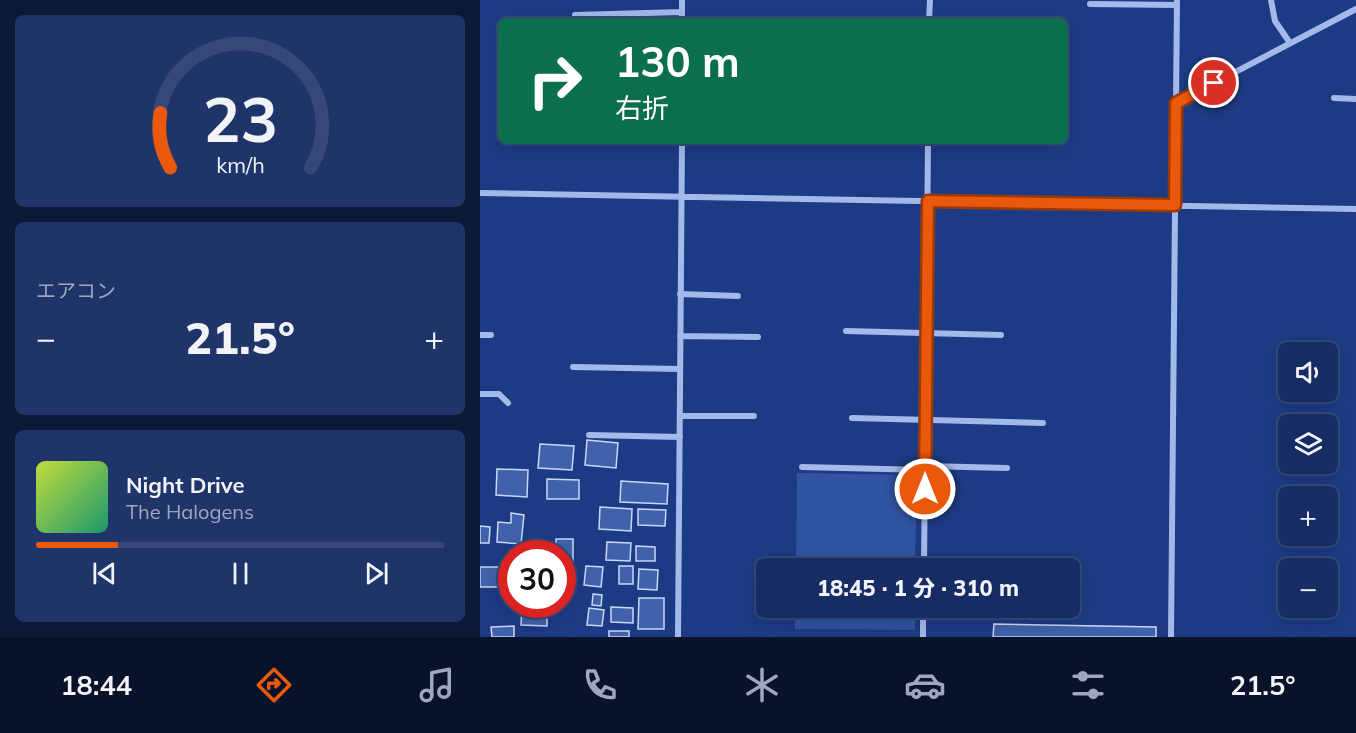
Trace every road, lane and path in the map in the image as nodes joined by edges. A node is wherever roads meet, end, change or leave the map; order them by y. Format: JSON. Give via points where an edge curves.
{"nodes":[{"id":1,"x":682,"y":0,"type":"edge"},
{"id":2,"x":930,"y":0,"type":"edge"},
{"id":3,"x":1271,"y":0,"type":"edge"},
{"id":4,"x":1177,"y":2,"type":"edge"},
{"id":5,"x":1090,"y":4,"type":"dead end"},
{"id":6,"x":1356,"y":9,"type":"edge"},
{"id":7,"x":682,"y":12,"type":"junction"},
{"id":8,"x":575,"y":18,"type":"edge"},
{"id":9,"x":682,"y":18,"type":"edge"},
{"id":10,"x":929,"y":18,"type":"edge"},
{"id":11,"x":1290,"y":43,"type":"junction"},
{"id":12,"x":1334,"y":98,"type":"dead end"},
{"id":13,"x":1356,"y":99,"type":"edge"},
{"id":14,"x":1176,"y":103,"type":"junction"},
{"id":15,"x":681,"y":144,"type":"edge"},
{"id":16,"x":928,"y":144,"type":"edge"},
{"id":17,"x":480,"y":193,"type":"edge"},
{"id":18,"x":681,"y":196,"type":"junction"},
{"id":19,"x":928,"y":201,"type":"junction"},
{"id":20,"x":1175,"y":205,"type":"junction"},
{"id":21,"x":1356,"y":209,"type":"edge"},
{"id":22,"x":680,"y":294,"type":"junction"},
{"id":23,"x":738,"y":296,"type":"dead end"},
{"id":24,"x":846,"y":331,"type":"dead end"},
{"id":25,"x":926,"y":333,"type":"junction"},
{"id":26,"x":480,"y":335,"type":"edge"},
{"id":27,"x":491,"y":335,"type":"dead end"},
{"id":28,"x":1001,"y":335,"type":"dead end"},
{"id":29,"x":680,"y":336,"type":"junction"},
{"id":30,"x":758,"y":337,"type":"dead end"},
{"id":31,"x":573,"y":367,"type":"dead end"},
{"id":32,"x":680,"y":369,"type":"junction"},
{"id":33,"x":480,"y":394,"type":"edge"},
{"id":34,"x":508,"y":403,"type":"dead end"},
{"id":35,"x":680,"y":416,"type":"junction"},
{"id":36,"x":754,"y":416,"type":"dead end"},
{"id":37,"x":852,"y":418,"type":"dead end"},
{"id":38,"x":925,"y":420,"type":"junction"},
{"id":39,"x":1043,"y":423,"type":"dead end"},
{"id":40,"x":589,"y":435,"type":"dead end"},
{"id":41,"x":680,"y":437,"type":"junction"},
{"id":42,"x":802,"y":467,"type":"dead end"},
{"id":43,"x":925,"y":468,"type":"junction"},
{"id":44,"x":1007,"y":468,"type":"dead end"},
{"id":45,"x":924,"y":558,"type":"edge"},
{"id":46,"x":924,"y":618,"type":"edge"},
{"id":47,"x":678,"y":637,"type":"edge"},
{"id":48,"x":923,"y":637,"type":"edge"},
{"id":49,"x":1171,"y":637,"type":"edge"}],
"edges":[{"from":1,"to":7,"type":"street"},
{"from":2,"to":10,"type":"street"},
{"from":3,"to":11,"type":"street","via":[[1275,21]]},
{"from":4,"to":5,"type":"street"},
{"from":4,"to":14,"type":"street"},
{"from":6,"to":11,"type":"street"},
{"from":7,"to":8,"type":"street"},
{"from":7,"to":9,"type":"street"},
{"from":11,"to":14,"type":"street"},
{"from":12,"to":13,"type":"street"},
{"from":14,"to":20,"type":"street"},
{"from":15,"to":18,"type":"street"},
{"from":16,"to":19,"type":"street"},
{"from":17,"to":18,"type":"street"},
{"from":18,"to":19,"type":"street"},
{"from":18,"to":22,"type":"street"},
{"from":19,"to":20,"type":"street"},
{"from":19,"to":25,"type":"street"},
{"from":20,"to":21,"type":"street"},
{"from":20,"to":49,"type":"street"},
{"from":22,"to":23,"type":"street"},
{"from":22,"to":29,"type":"street"},
{"from":24,"to":25,"type":"street"},
{"from":25,"to":28,"type":"street"},
{"from":25,"to":38,"type":"street"},
{"from":26,"to":27,"type":"street"},
{"from":29,"to":30,"type":"street"},
{"from":29,"to":32,"type":"street"},
{"from":31,"to":32,"type":"street"},
{"from":32,"to":35,"type":"street"},
{"from":33,"to":34,"type":"street","via":[[499,394]]},
{"from":35,"to":36,"type":"street"},
{"from":35,"to":41,"type":"street"},
{"from":37,"to":38,"type":"street"},
{"from":38,"to":39,"type":"street"},
{"from":38,"to":43,"type":"street"},
{"from":40,"to":41,"type":"street"},
{"from":41,"to":47,"type":"street"},
{"from":42,"to":43,"type":"street"},
{"from":43,"to":44,"type":"street"},
{"from":43,"to":45,"type":"street"},
{"from":46,"to":48,"type":"street"}]}
